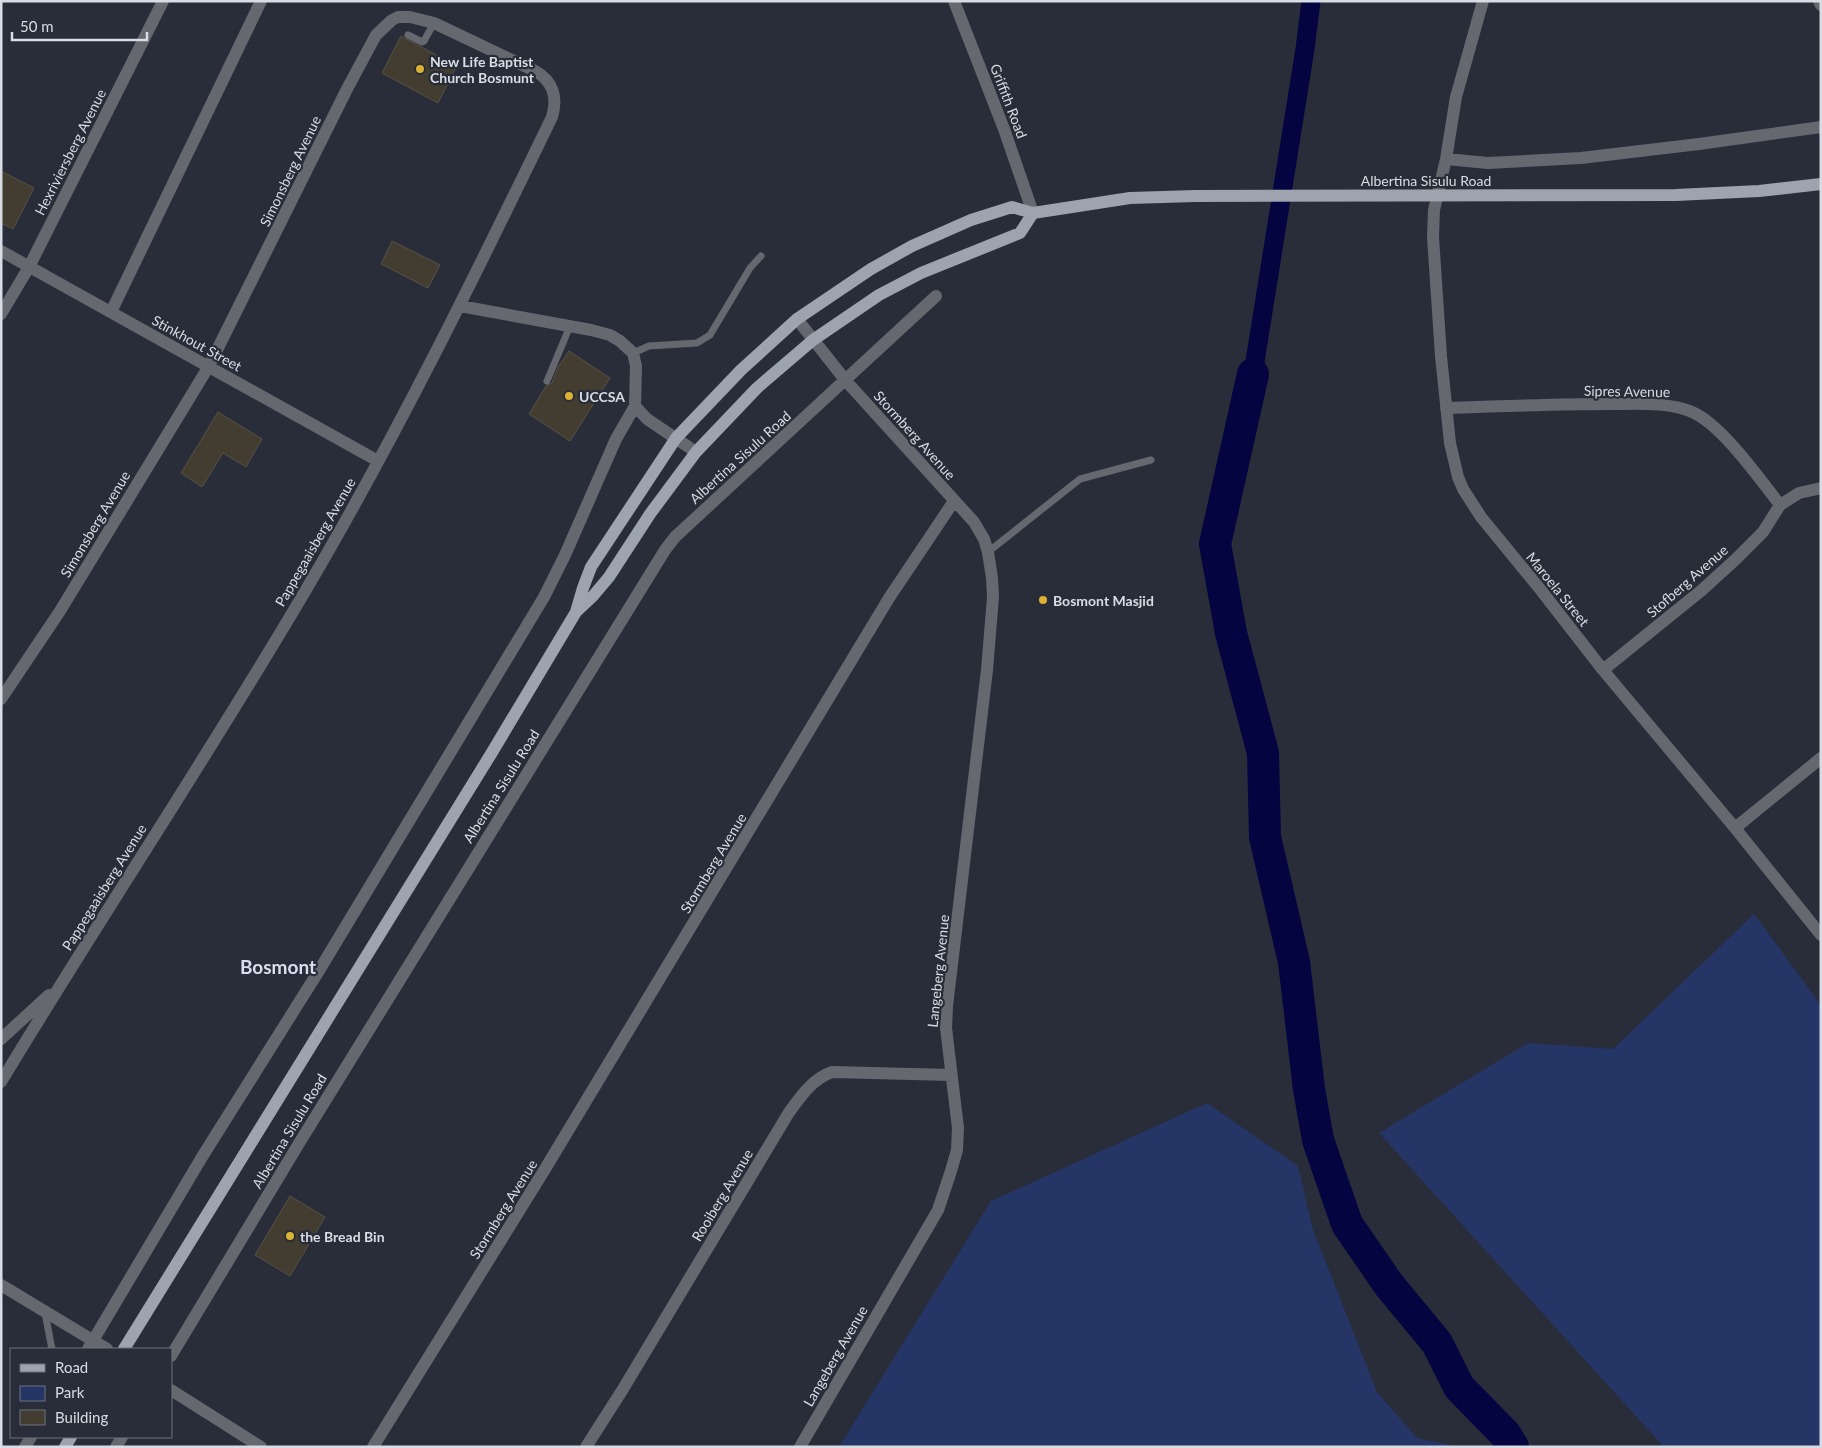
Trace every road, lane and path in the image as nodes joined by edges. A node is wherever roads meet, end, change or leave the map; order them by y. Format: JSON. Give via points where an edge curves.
{"nodes":[{"id":1,"x":162,"y":1,"type":"edge"},
{"id":2,"x":262,"y":1,"type":"edge"},
{"id":3,"x":954,"y":1,"type":"edge"},
{"id":4,"x":1483,"y":1,"type":"edge"},
{"id":5,"x":1819,"y":1,"type":"edge"},
{"id":6,"x":1821,"y":5,"type":"edge"},
{"id":7,"x":434,"y":23,"type":"junction"},
{"id":8,"x":408,"y":36,"type":"dead end"},
{"id":9,"x":1821,"y":127,"type":"edge"},
{"id":10,"x":1446,"y":159,"type":"junction"},
{"id":11,"x":1821,"y":184,"type":"edge"},
{"id":12,"x":1437,"y":194,"type":"junction"},
{"id":13,"x":1033,"y":213,"type":"junction"},
{"id":14,"x":1,"y":252,"type":"edge"},
{"id":15,"x":761,"y":256,"type":"dead end"},
{"id":16,"x":29,"y":267,"type":"junction"},
{"id":17,"x":936,"y":296,"type":"dead end"},
{"id":18,"x":460,"y":306,"type":"junction"},
{"id":19,"x":111,"y":312,"type":"junction"},
{"id":20,"x":1,"y":314,"type":"edge"},
{"id":21,"x":797,"y":320,"type":"junction"},
{"id":22,"x":570,"y":326,"type":"junction"},
{"id":23,"x":813,"y":340,"type":"junction"},
{"id":24,"x":632,"y":353,"type":"junction"},
{"id":25,"x":209,"y":366,"type":"junction"},
{"id":26,"x":846,"y":381,"type":"junction"},
{"id":27,"x":547,"y":382,"type":"dead end"},
{"id":28,"x":635,"y":406,"type":"junction"},
{"id":29,"x":1446,"y":408,"type":"junction"},
{"id":30,"x":676,"y":438,"type":"junction"},
{"id":31,"x":696,"y":452,"type":"junction"},
{"id":32,"x":1151,"y":460,"type":"dead end"},
{"id":33,"x":378,"y":461,"type":"junction"},
{"id":34,"x":1821,"y":488,"type":"edge"},
{"id":35,"x":954,"y":501,"type":"junction"},
{"id":36,"x":1780,"y":505,"type":"junction"},
{"id":37,"x":988,"y":552,"type":"junction"},
{"id":38,"x":576,"y":612,"type":"junction"},
{"id":39,"x":1604,"y":670,"type":"junction"},
{"id":40,"x":1,"y":699,"type":"edge"},
{"id":41,"x":1821,"y":758,"type":"edge"},
{"id":42,"x":1734,"y":828,"type":"junction"},
{"id":43,"x":1821,"y":935,"type":"edge"},
{"id":44,"x":60,"y":985,"type":"junction"},
{"id":45,"x":1,"y":1039,"type":"edge"},
{"id":46,"x":952,"y":1075,"type":"junction"},
{"id":47,"x":1,"y":1082,"type":"edge"},
{"id":48,"x":1,"y":1285,"type":"edge"},
{"id":49,"x":45,"y":1311,"type":"junction"},
{"id":50,"x":91,"y":1345,"type":"edge"},
{"id":51,"x":52,"y":1348,"type":"edge"},
{"id":52,"x":125,"y":1348,"type":"edge"},
{"id":53,"x":172,"y":1354,"type":"edge"},
{"id":54,"x":172,"y":1391,"type":"edge"},
{"id":55,"x":261,"y":1447,"type":"edge"},
{"id":56,"x":373,"y":1447,"type":"edge"},
{"id":57,"x":586,"y":1447,"type":"edge"},
{"id":58,"x":800,"y":1447,"type":"edge"}],
"edges":[{"from":1,"to":16,"type":"street","name":"Hexriviersberg Avenue"},
{"from":2,"to":19,"type":"street"},
{"from":3,"to":13,"type":"street","name":"Griffith Road"},
{"from":4,"to":10,"type":"street","name":"Maroela Street","via":[[1456,97]]},
{"from":5,"to":6,"type":"street"},
{"from":7,"to":8,"type":"lane","via":[[424,41]]},
{"from":7,"to":18,"type":"street","name":"Simonsberg Avenue","via":[[541,74],[551,85],[555,96],[552,117]]},
{"from":7,"to":25,"type":"street","name":"Simonsberg Avenue","via":[[398,17],[376,35]]},
{"from":9,"to":10,"type":"street","name":"Albertina Sisulu Road","via":[[1581,158],[1488,162]]},
{"from":10,"to":12,"type":"street","name":"Maroela Street"},
{"from":11,"to":12,"type":"main road","name":"Albertina Sisulu Road","via":[[1676,195]]},
{"from":12,"to":13,"type":"main road","name":"Albertina Sisulu Road","via":[[1130,198]]},
{"from":12,"to":29,"type":"street","name":"Maroela Street","via":[[1432,236]]},
{"from":13,"to":21,"type":"main road","name":"Albertina Sisulu Road","via":[[1012,207],[971,220],[912,246],[871,269]]},
{"from":13,"to":23,"type":"main road","name":"Albertina Sisulu Road","via":[[1020,233],[921,273],[879,295]]},
{"from":14,"to":16,"type":"street","name":"Stinkhout Street"},
{"from":15,"to":24,"type":"lane","via":[[750,268],[710,335],[697,343],[649,346]]},
{"from":16,"to":19,"type":"street","name":"Stinkhout Street"},
{"from":16,"to":20,"type":"street","name":"Hexriviersberg Avenue"},
{"from":17,"to":26,"type":"street","name":"Albertina Sisulu Road"},
{"from":18,"to":22,"type":"street"},
{"from":18,"to":33,"type":"street","name":"Pappegaaisberg Avenue"},
{"from":19,"to":25,"type":"street","name":"Stinkhout Street"},
{"from":21,"to":23,"type":"street","name":"Stormberg Avenue"},
{"from":21,"to":30,"type":"main road","name":"Albertina Sisulu Road","via":[[741,370]]},
{"from":22,"to":24,"type":"street","via":[[610,335]]},
{"from":22,"to":27,"type":"lane"},
{"from":23,"to":26,"type":"street","name":"Stormberg Avenue"},
{"from":23,"to":31,"type":"main road","name":"Albertina Sisulu Road","via":[[757,388]]},
{"from":24,"to":28,"type":"street","via":[[636,373]]},
{"from":25,"to":33,"type":"street","name":"Stinkhout Street"},
{"from":25,"to":40,"type":"street","name":"Simonsberg Avenue","via":[[60,612]]},
{"from":26,"to":35,"type":"street","name":"Stormberg Avenue"},
{"from":26,"to":53,"type":"street","name":"Albertina Sisulu Road","via":[[675,537],[665,550]]},
{"from":28,"to":30,"type":"street","via":[[647,419]]},
{"from":28,"to":50,"type":"street","via":[[616,438],[544,597]]},
{"from":29,"to":36,"type":"street","name":"Sipres Avenue","via":[[1590,404],[1677,407],[1708,422],[1749,464]]},
{"from":29,"to":39,"type":"street","name":"Maroela Street","via":[[1450,443],[1463,489],[1481,518]]},
{"from":30,"to":31,"type":"street"},
{"from":30,"to":38,"type":"main road","name":"Albertina Sisulu Road","via":[[591,567]]},
{"from":31,"to":38,"type":"main road","name":"Albertina Sisulu Road","via":[[609,576]]},
{"from":32,"to":37,"type":"lane","via":[[1080,479]]},
{"from":33,"to":44,"type":"street","name":"Pappegaaisberg Avenue","via":[[307,587]]},
{"from":34,"to":36,"type":"street","via":[[1798,493]]},
{"from":35,"to":37,"type":"street","name":"Langeberg Avenue","via":[[974,522]]},
{"from":35,"to":56,"type":"street","name":"Stormberg Avenue","via":[[890,598]]},
{"from":36,"to":39,"type":"street","name":"Stofberg Avenue","via":[[1762,532],[1736,559]]},
{"from":37,"to":46,"type":"street","name":"Langeberg Avenue","via":[[992,597],[987,670],[947,1006],[946,1028]]},
{"from":38,"to":52,"type":"main road","name":"Albertina Sisulu Road","via":[[492,754]]},
{"from":39,"to":42,"type":"street","name":"Maroela Street"},
{"from":41,"to":42,"type":"street"},
{"from":42,"to":43,"type":"street","name":"Maroela Street"},
{"from":44,"to":45,"type":"street","name":"Pappegaaisberg Avenue"},
{"from":44,"to":47,"type":"street","name":"Pappegaaisberg Avenue"},
{"from":46,"to":57,"type":"street","name":"Rooiberg Avenue","via":[[832,1072],[811,1085],[788,1114]]},
{"from":46,"to":58,"type":"street","name":"Langeberg Avenue","via":[[958,1128],[956,1150],[938,1210]]},
{"from":48,"to":49,"type":"street"},
{"from":49,"to":50,"type":"street"},
{"from":49,"to":51,"type":"lane"},
{"from":54,"to":55,"type":"street"}]}
